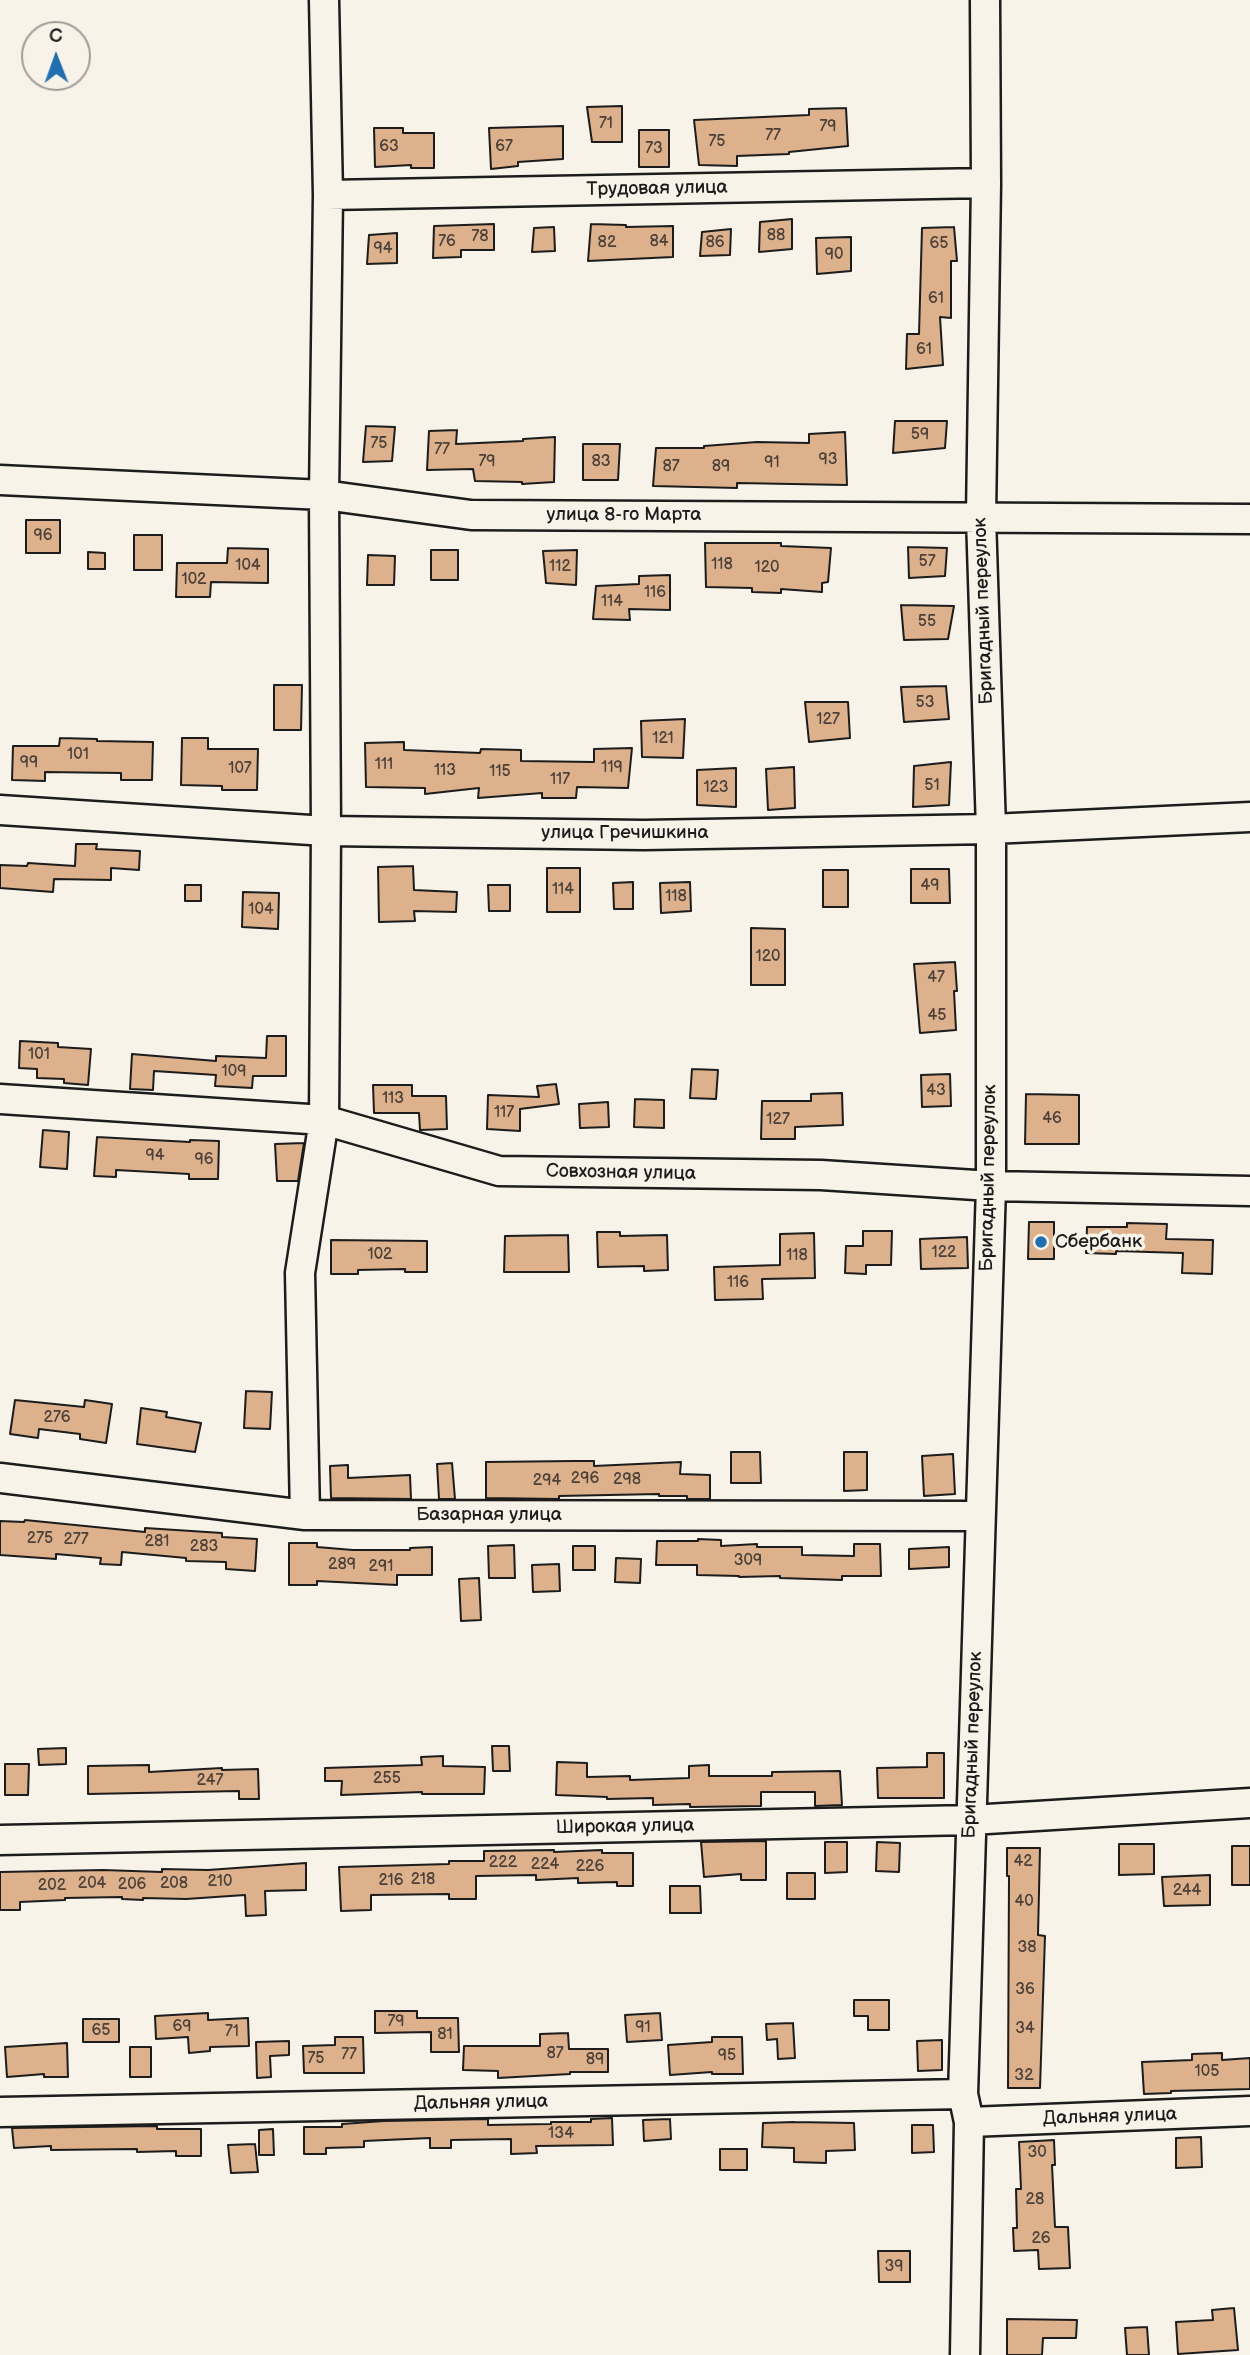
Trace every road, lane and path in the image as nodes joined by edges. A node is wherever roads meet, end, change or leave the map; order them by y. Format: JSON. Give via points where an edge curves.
{"nodes":[{"id":1,"x":324,"y":0,"type":"edge"},
{"id":2,"x":985,"y":0,"type":"edge"},
{"id":3,"x":986,"y":183,"type":"junction"},
{"id":4,"x":328,"y":195,"type":"junction"},
{"id":5,"x":0,"y":480,"type":"edge"},
{"id":6,"x":324,"y":495,"type":"junction"},
{"id":7,"x":981,"y":517,"type":"junction"},
{"id":8,"x":1250,"y":519,"type":"edge"},
{"id":9,"x":0,"y":810,"type":"edge"},
{"id":10,"x":1250,"y":817,"type":"edge"},
{"id":11,"x":991,"y":829,"type":"junction"},
{"id":12,"x":326,"y":831,"type":"junction"},
{"id":13,"x":0,"y":1099,"type":"edge"},
{"id":14,"x":324,"y":1119,"type":"junction"},
{"id":15,"x":991,"y":1186,"type":"junction"},
{"id":16,"x":1250,"y":1191,"type":"edge"},
{"id":17,"x":0,"y":1478,"type":"edge"},
{"id":18,"x":304,"y":1515,"type":"junction"},
{"id":19,"x":979,"y":1516,"type":"junction"},
{"id":20,"x":1250,"y":1803,"type":"edge"},
{"id":21,"x":971,"y":1820,"type":"junction"},
{"id":22,"x":0,"y":1840,"type":"edge"},
{"id":23,"x":963,"y":2094,"type":"junction"},
{"id":24,"x":1250,"y":2111,"type":"edge"},
{"id":25,"x":0,"y":2112,"type":"edge"},
{"id":26,"x":969,"y":2122,"type":"junction"},
{"id":27,"x":965,"y":2355,"type":"edge"}],
"edges":[{"from":1,"to":4,"type":"street"},
{"from":2,"to":3,"type":"street","name":"Бригадный переулок"},
{"from":3,"to":4,"type":"street","name":"Трудовая улица"},
{"from":3,"to":7,"type":"street","name":"Бригадный переулок"},
{"from":4,"to":6,"type":"street"},
{"from":5,"to":6,"type":"street","name":"улица 8-го Марта"},
{"from":6,"to":7,"type":"street","name":"улица 8-го Марта","via":[[471,514]]},
{"from":6,"to":12,"type":"street"},
{"from":7,"to":8,"type":"street","name":"улица 8-го Марта"},
{"from":7,"to":11,"type":"street","name":"Бригадный переулок"},
{"from":9,"to":12,"type":"street","name":"улица Гречишкина"},
{"from":10,"to":11,"type":"street","name":"улица Гречишкина"},
{"from":11,"to":12,"type":"street","name":"улица Гречишкина","via":[[644,835]]},
{"from":11,"to":15,"type":"street","name":"Бригадный переулок"},
{"from":12,"to":14,"type":"street"},
{"from":13,"to":14,"type":"street","name":"Совхозная улица"},
{"from":14,"to":15,"type":"street","name":"Совхозная улица","via":[[499,1171],[821,1175]]},
{"from":14,"to":18,"type":"street","via":[[300,1273]]},
{"from":15,"to":16,"type":"street","name":"Совхозная улица"},
{"from":15,"to":19,"type":"street","name":"Бригадный переулок"},
{"from":17,"to":18,"type":"street","name":"Базарная улица"},
{"from":18,"to":19,"type":"street","name":"Базарная улица"},
{"from":19,"to":21,"type":"street","name":"Бригадный переулок"},
{"from":20,"to":21,"type":"street","name":"Широкая улица"},
{"from":21,"to":22,"type":"street","name":"Широкая улица"},
{"from":21,"to":23,"type":"street","name":"Бригадный переулок"},
{"from":23,"to":25,"type":"street","name":"Дальняя улица"},
{"from":23,"to":26,"type":"street","name":"Бригадный переулок"},
{"from":24,"to":26,"type":"street","name":"Дальняя улица"},
{"from":26,"to":27,"type":"street","name":"Бригадный переулок"}]}
